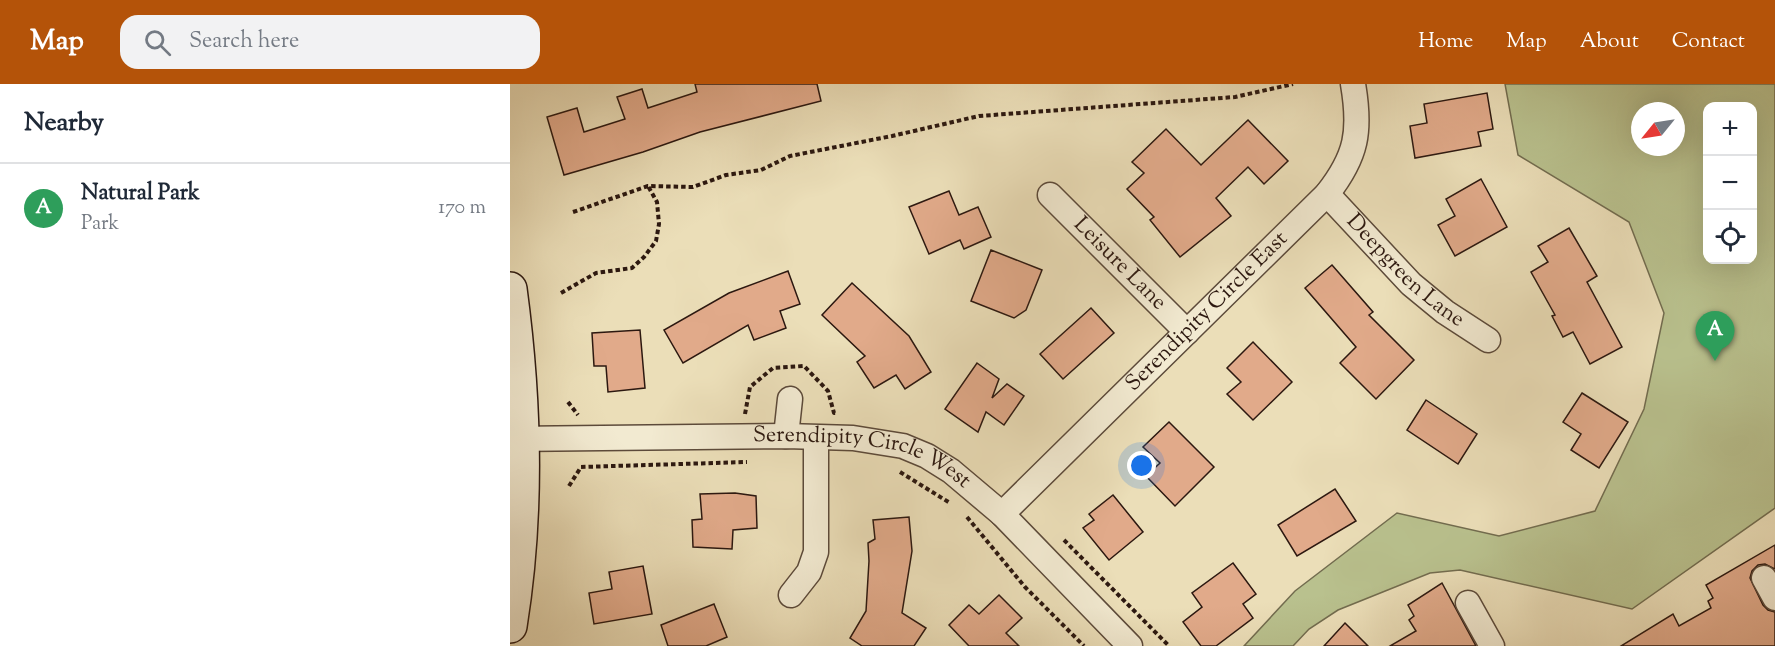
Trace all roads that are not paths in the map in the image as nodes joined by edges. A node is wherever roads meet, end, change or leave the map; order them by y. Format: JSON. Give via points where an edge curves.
{"nodes":[{"id":1,"x":1353,"y":84,"type":"edge"},
{"id":2,"x":1327,"y":194,"type":"junction"},
{"id":3,"x":1050,"y":195,"type":"dead end"},
{"id":4,"x":510,"y":289,"type":"edge"},
{"id":5,"x":1187,"y":332,"type":"junction"},
{"id":6,"x":1488,"y":340,"type":"dead end"},
{"id":7,"x":790,"y":399,"type":"dead end"},
{"id":8,"x":786,"y":436,"type":"junction"},
{"id":9,"x":816,"y":438,"type":"junction"},
{"id":10,"x":516,"y":439,"type":"edge"},
{"id":11,"x":1002,"y":514,"type":"junction"},
{"id":12,"x":791,"y":595,"type":"dead end"},
{"id":13,"x":1468,"y":603,"type":"dead end"},
{"id":14,"x":510,"y":626,"type":"edge"},
{"id":15,"x":1130,"y":646,"type":"edge"},
{"id":16,"x":1492,"y":646,"type":"edge"}],
"edges":[{"from":1,"to":2,"type":"street","name":"Serendipity Circle East","via":[[1358,127],[1353,152],[1343,174]]},
{"from":2,"to":5,"type":"street","name":"Serendipity Circle East"},
{"from":2,"to":6,"type":"street","name":"Deepgreen Lane","via":[[1411,284]]},
{"from":3,"to":5,"type":"street","name":"Leisure Lane"},
{"from":4,"to":10,"type":"main road","via":[[516,332]]},
{"from":5,"to":11,"type":"street","name":"Serendipity Circle East"},
{"from":7,"to":8,"type":"street"},
{"from":8,"to":9,"type":"street","name":"Serendipity Circle West"},
{"from":8,"to":10,"type":"street","name":"Serendipity Circle West"},
{"from":9,"to":11,"type":"street","name":"Serendipity Circle West","via":[[870,440],[911,449],[951,471]]},
{"from":9,"to":12,"type":"street","via":[[816,552],[809,572]]},
{"from":10,"to":14,"type":"main road","via":[[519,552]]},
{"from":11,"to":15,"type":"street","name":"Serendipity Circle West"},
{"from":13,"to":16,"type":"street"}]}
